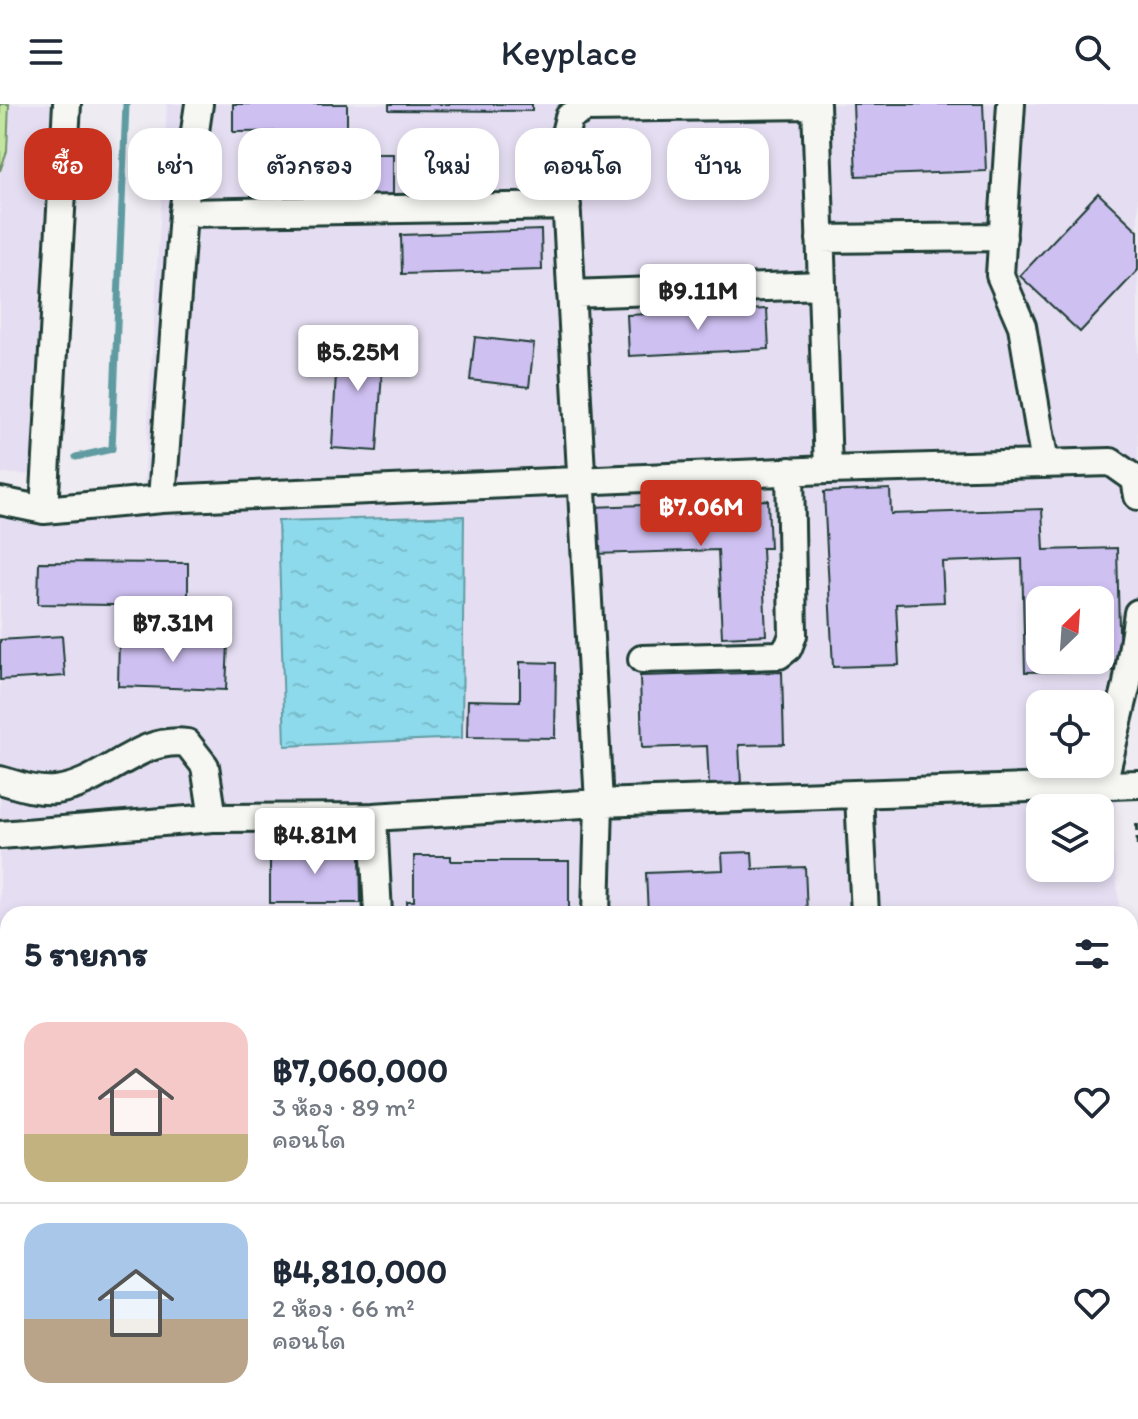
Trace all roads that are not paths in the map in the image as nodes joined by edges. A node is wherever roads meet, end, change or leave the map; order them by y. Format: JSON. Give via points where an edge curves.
{"nodes":[{"id":1,"x":67,"y":104,"type":"edge"},
{"id":2,"x":199,"y":104,"type":"edge"},
{"id":3,"x":1011,"y":104,"type":"edge"},
{"id":4,"x":816,"y":105,"type":"edge"},
{"id":5,"x":567,"y":206,"type":"junction"},
{"id":6,"x":183,"y":213,"type":"junction"},
{"id":7,"x":1003,"y":237,"type":"junction"},
{"id":8,"x":820,"y":239,"type":"junction"},
{"id":9,"x":822,"y":285,"type":"junction"},
{"id":10,"x":571,"y":294,"type":"junction"},
{"id":11,"x":1045,"y":464,"type":"junction"},
{"id":12,"x":828,"y":470,"type":"junction"},
{"id":13,"x":790,"y":471,"type":"junction"},
{"id":14,"x":581,"y":478,"type":"junction"},
{"id":15,"x":1138,"y":496,"type":"edge"},
{"id":16,"x":162,"y":499,"type":"junction"},
{"id":17,"x":0,"y":501,"type":"edge"},
{"id":18,"x":44,"y":510,"type":"junction"},
{"id":19,"x":1138,"y":613,"type":"edge"},
{"id":20,"x":642,"y":659,"type":"dead end"},
{"id":21,"x":0,"y":780,"type":"edge"},
{"id":22,"x":1103,"y":784,"type":"junction"},
{"id":23,"x":1138,"y":784,"type":"edge"},
{"id":24,"x":859,"y":796,"type":"junction"},
{"id":25,"x":599,"y":803,"type":"junction"},
{"id":26,"x":373,"y":817,"type":"junction"},
{"id":27,"x":213,"y":818,"type":"junction"},
{"id":28,"x":0,"y":835,"type":"edge"},
{"id":29,"x":378,"y":906,"type":"edge"},
{"id":30,"x":596,"y":906,"type":"edge"},
{"id":31,"x":865,"y":906,"type":"edge"}],
"edges":[{"from":1,"to":18,"type":"lane"},
{"from":2,"to":6,"type":"lane"},
{"from":3,"to":7,"type":"lane"},
{"from":4,"to":5,"type":"lane","via":[[586,108],[569,117],[563,142]]},
{"from":4,"to":8,"type":"lane"},
{"from":5,"to":6,"type":"lane"},
{"from":5,"to":10,"type":"lane"},
{"from":6,"to":16,"type":"lane"},
{"from":7,"to":8,"type":"lane"},
{"from":7,"to":11,"type":"lane","via":[[1000,275],[1022,326]]},
{"from":8,"to":9,"type":"lane"},
{"from":9,"to":10,"type":"lane"},
{"from":9,"to":12,"type":"lane"},
{"from":10,"to":14,"type":"lane"},
{"from":11,"to":12,"type":"lane"},
{"from":11,"to":15,"type":"lane","via":[[1111,462],[1135,479]]},
{"from":12,"to":13,"type":"lane"},
{"from":13,"to":14,"type":"lane"},
{"from":13,"to":20,"type":"lane","via":[[793,635],[788,648],[779,655]]},
{"from":14,"to":16,"type":"lane"},
{"from":14,"to":25,"type":"lane"},
{"from":16,"to":18,"type":"lane"},
{"from":17,"to":18,"type":"lane"},
{"from":19,"to":22,"type":"lane"},
{"from":21,"to":27,"type":"lane","via":[[54,790],[87,781],[149,745],[187,743],[205,766]]},
{"from":22,"to":23,"type":"lane"},
{"from":22,"to":24,"type":"lane"},
{"from":24,"to":25,"type":"lane"},
{"from":24,"to":31,"type":"lane"},
{"from":25,"to":26,"type":"lane"},
{"from":25,"to":30,"type":"lane"},
{"from":26,"to":27,"type":"lane"},
{"from":26,"to":29,"type":"lane"},
{"from":27,"to":28,"type":"lane"}]}
